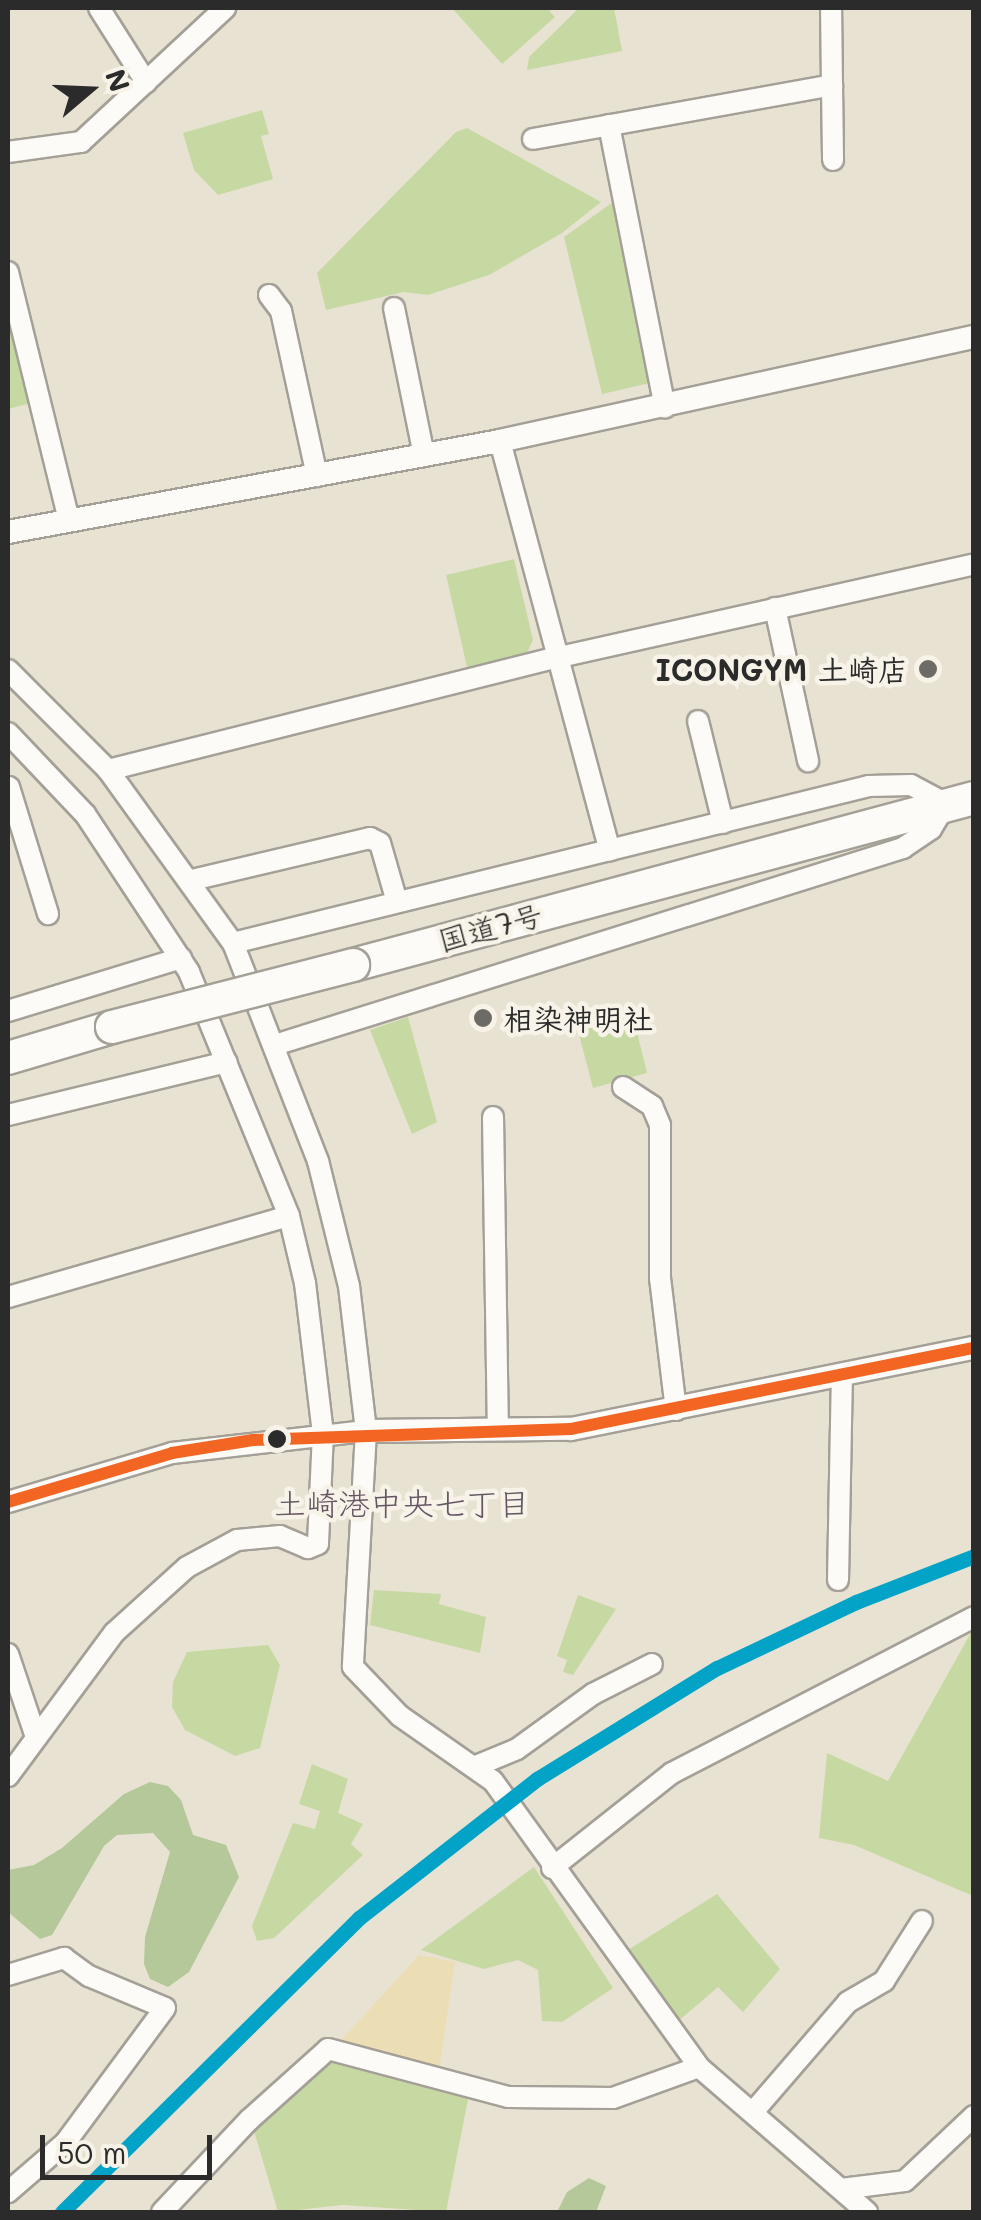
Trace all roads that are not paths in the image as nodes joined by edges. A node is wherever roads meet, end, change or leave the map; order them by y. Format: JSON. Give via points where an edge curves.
{"nodes":[{"id":1,"x":99,"y":8,"type":"edge"},
{"id":2,"x":225,"y":8,"type":"edge"},
{"id":3,"x":832,"y":8,"type":"edge"},
{"id":4,"x":146,"y":82,"type":"junction"},
{"id":5,"x":832,"y":85,"type":"junction"},
{"id":6,"x":609,"y":126,"type":"junction"},
{"id":7,"x":533,"y":139,"type":"dead end"},
{"id":8,"x":8,"y":152,"type":"edge"},
{"id":9,"x":834,"y":160,"type":"dead end"},
{"id":10,"x":8,"y":272,"type":"edge"},
{"id":11,"x":269,"y":295,"type":"dead end"},
{"id":12,"x":394,"y":308,"type":"dead end"},
{"id":13,"x":974,"y":337,"type":"edge"},
{"id":14,"x":665,"y":408,"type":"junction"},
{"id":15,"x":500,"y":442,"type":"junction"},
{"id":16,"x":424,"y":456,"type":"junction"},
{"id":17,"x":317,"y":476,"type":"junction"},
{"id":18,"x":70,"y":520,"type":"junction"},
{"id":19,"x":8,"y":532,"type":"edge"},
{"id":20,"x":974,"y":564,"type":"edge"},
{"id":21,"x":775,"y":608,"type":"junction"},
{"id":22,"x":555,"y":658,"type":"junction"},
{"id":23,"x":8,"y":670,"type":"edge"},
{"id":24,"x":698,"y":721,"type":"dead end"},
{"id":25,"x":8,"y":733,"type":"edge"},
{"id":26,"x":808,"y":761,"type":"dead end"},
{"id":27,"x":108,"y":770,"type":"junction"},
{"id":28,"x":50,"y":776,"type":"junction"},
{"id":29,"x":8,"y":788,"type":"edge"},
{"id":30,"x":960,"y":801,"type":"edge"},
{"id":31,"x":724,"y":822,"type":"junction"},
{"id":32,"x":610,"y":851,"type":"junction"},
{"id":33,"x":192,"y":880,"type":"junction"},
{"id":34,"x":396,"y":902,"type":"junction"},
{"id":35,"x":48,"y":914,"type":"dead end"},
{"id":36,"x":233,"y":944,"type":"junction"},
{"id":37,"x":181,"y":958,"type":"junction"},
{"id":38,"x":8,"y":1011,"type":"edge"},
{"id":39,"x":278,"y":1044,"type":"junction"},
{"id":40,"x":8,"y":1058,"type":"edge"},
{"id":41,"x":227,"y":1062,"type":"junction"},
{"id":42,"x":623,"y":1087,"type":"dead end"},
{"id":43,"x":8,"y":1115,"type":"edge"},
{"id":44,"x":492,"y":1117,"type":"dead end"},
{"id":45,"x":289,"y":1216,"type":"junction"},
{"id":46,"x":8,"y":1298,"type":"edge"},
{"id":47,"x":974,"y":1348,"type":"edge"},
{"id":48,"x":842,"y":1378,"type":"junction"},
{"id":49,"x":676,"y":1410,"type":"junction"},
{"id":50,"x":498,"y":1430,"type":"junction"},
{"id":51,"x":366,"y":1431,"type":"junction"},
{"id":52,"x":323,"y":1433,"type":"junction"},
{"id":53,"x":8,"y":1502,"type":"edge"},
{"id":54,"x":838,"y":1580,"type":"dead end"},
{"id":55,"x":974,"y":1617,"type":"edge"},
{"id":56,"x":8,"y":1654,"type":"edge"},
{"id":57,"x":652,"y":1664,"type":"dead end"},
{"id":58,"x":34,"y":1734,"type":"junction"},
{"id":59,"x":476,"y":1766,"type":"junction"},
{"id":60,"x":8,"y":1776,"type":"edge"},
{"id":61,"x":552,"y":1868,"type":"junction"},
{"id":62,"x":922,"y":1921,"type":"dead end"},
{"id":63,"x":8,"y":1975,"type":"edge"},
{"id":64,"x":698,"y":2067,"type":"junction"},
{"id":65,"x":752,"y":2112,"type":"junction"},
{"id":66,"x":974,"y":2116,"type":"edge"},
{"id":67,"x":841,"y":2189,"type":"junction"},
{"id":68,"x":8,"y":2192,"type":"edge"},
{"id":69,"x":162,"y":2212,"type":"edge"},
{"id":70,"x":867,"y":2212,"type":"edge"}],
"edges":[{"from":1,"to":4,"type":"street"},
{"from":2,"to":4,"type":"street"},
{"from":3,"to":5,"type":"street"},
{"from":4,"to":8,"type":"street","via":[[81,142]]},
{"from":5,"to":6,"type":"street"},
{"from":5,"to":9,"type":"street"},
{"from":6,"to":7,"type":"street"},
{"from":6,"to":14,"type":"street"},
{"from":10,"to":18,"type":"street"},
{"from":11,"to":17,"type":"street","via":[[281,311]]},
{"from":12,"to":16,"type":"street"},
{"from":13,"to":14,"type":"street"},
{"from":14,"to":15,"type":"street"},
{"from":15,"to":16,"type":"street"},
{"from":15,"to":22,"type":"street"},
{"from":16,"to":17,"type":"street"},
{"from":17,"to":18,"type":"street"},
{"from":18,"to":19,"type":"street"},
{"from":20,"to":21,"type":"street"},
{"from":21,"to":22,"type":"street"},
{"from":21,"to":26,"type":"street"},
{"from":22,"to":27,"type":"street"},
{"from":22,"to":32,"type":"street"},
{"from":23,"to":27,"type":"street"},
{"from":24,"to":31,"type":"street"},
{"from":25,"to":28,"type":"street"},
{"from":27,"to":33,"type":"street"},
{"from":28,"to":29,"type":"street"},
{"from":28,"to":37,"type":"street","via":[[129,874]]},
{"from":29,"to":35,"type":"street"},
{"from":30,"to":31,"type":"street","via":[[894,783]]},
{"from":30,"to":39,"type":"street","via":[[903,848]]},
{"from":30,"to":40,"type":"highway","name":"国道7号","bridge":true},
{"from":31,"to":32,"type":"street"},
{"from":32,"to":34,"type":"street"},
{"from":33,"to":34,"type":"street","via":[[370,838],[380,843]]},
{"from":33,"to":36,"type":"street"},
{"from":34,"to":36,"type":"street"},
{"from":36,"to":39,"type":"street"},
{"from":37,"to":38,"type":"street"},
{"from":37,"to":41,"type":"street"},
{"from":39,"to":51,"type":"street","via":[[331,1200]]},
{"from":41,"to":43,"type":"street"},
{"from":41,"to":45,"type":"street"},
{"from":42,"to":49,"type":"street","via":[[652,1106],[660,1126],[660,1278]]},
{"from":44,"to":50,"type":"street"},
{"from":45,"to":46,"type":"street"},
{"from":45,"to":52,"type":"street","via":[[305,1283]]},
{"from":47,"to":48,"type":"street"},
{"from":48,"to":49,"type":"street"},
{"from":48,"to":54,"type":"street"},
{"from":49,"to":50,"type":"street","via":[[570,1429]]},
{"from":50,"to":51,"type":"street"},
{"from":51,"to":52,"type":"street"},
{"from":51,"to":59,"type":"street","via":[[353,1667],[400,1716]]},
{"from":52,"to":53,"type":"street","via":[[172,1453]]},
{"from":52,"to":58,"type":"street","via":[[318,1544],[308,1548],[280,1536],[237,1540],[201,1558],[114,1633]]},
{"from":55,"to":61,"type":"street","via":[[672,1773]]},
{"from":56,"to":58,"type":"street"},
{"from":57,"to":59,"type":"street","via":[[593,1694],[517,1750]]},
{"from":58,"to":60,"type":"street"},
{"from":59,"to":61,"type":"street"},
{"from":61,"to":64,"type":"street"},
{"from":62,"to":65,"type":"street","via":[[884,1981],[848,2002]]},
{"from":63,"to":68,"type":"street","via":[[64,1958],[164,2008],[66,2142]]},
{"from":64,"to":65,"type":"street"},
{"from":64,"to":69,"type":"street","via":[[613,2098],[508,2097],[328,2050],[249,2120]]},
{"from":65,"to":67,"type":"street"},
{"from":66,"to":67,"type":"street","via":[[904,2181]]},
{"from":67,"to":70,"type":"street"}]}
